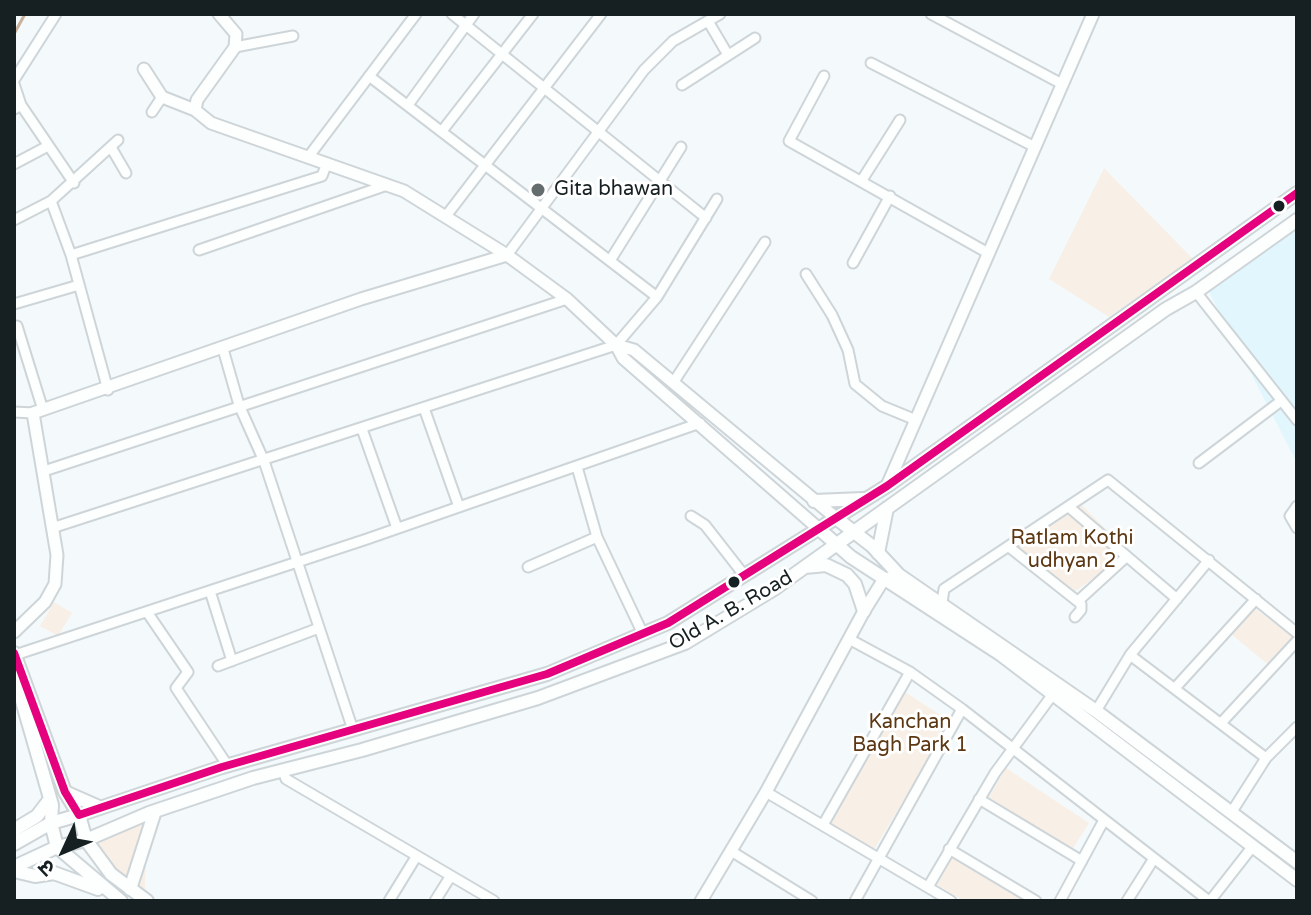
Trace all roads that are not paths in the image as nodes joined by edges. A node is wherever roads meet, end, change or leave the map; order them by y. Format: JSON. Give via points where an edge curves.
{"nodes":[{"id":1,"x":56,"y":14,"type":"edge"},
{"id":2,"x":219,"y":14,"type":"edge"},
{"id":3,"x":416,"y":14,"type":"edge"},
{"id":4,"x":452,"y":14,"type":"edge"},
{"id":5,"x":474,"y":14,"type":"edge"},
{"id":6,"x":533,"y":14,"type":"edge"},
{"id":7,"x":601,"y":14,"type":"edge"},
{"id":8,"x":720,"y":14,"type":"edge"},
{"id":9,"x":931,"y":14,"type":"edge"},
{"id":10,"x":1093,"y":14,"type":"edge"},
{"id":11,"x":708,"y":21,"type":"junction"},
{"id":12,"x":467,"y":23,"type":"junction"},
{"id":13,"x":293,"y":36,"type":"dead end"},
{"id":14,"x":755,"y":38,"type":"dead end"},
{"id":15,"x":235,"y":47,"type":"junction"},
{"id":16,"x":502,"y":52,"type":"junction"},
{"id":17,"x":728,"y":55,"type":"junction"},
{"id":18,"x":871,"y":63,"type":"dead end"},
{"id":19,"x":144,"y":69,"type":"dead end"},
{"id":20,"x":369,"y":76,"type":"junction"},
{"id":21,"x":824,"y":76,"type":"dead end"},
{"id":22,"x":14,"y":82,"type":"edge"},
{"id":23,"x":1062,"y":84,"type":"junction"},
{"id":24,"x":682,"y":85,"type":"dead end"},
{"id":25,"x":544,"y":86,"type":"junction"},
{"id":26,"x":162,"y":97,"type":"junction"},
{"id":27,"x":408,"y":105,"type":"junction"},
{"id":28,"x":17,"y":107,"type":"edge"},
{"id":29,"x":195,"y":110,"type":"junction"},
{"id":30,"x":152,"y":112,"type":"dead end"},
{"id":31,"x":900,"y":120,"type":"dead end"},
{"id":32,"x":442,"y":131,"type":"junction"},
{"id":33,"x":600,"y":132,"type":"junction"},
{"id":34,"x":48,"y":146,"type":"junction"},
{"id":35,"x":681,"y":147,"type":"dead end"},
{"id":36,"x":1035,"y":147,"type":"junction"},
{"id":37,"x":309,"y":156,"type":"junction"},
{"id":38,"x":327,"y":163,"type":"junction"},
{"id":39,"x":485,"y":163,"type":"junction"},
{"id":40,"x":14,"y":164,"type":"edge"},
{"id":41,"x":126,"y":173,"type":"dead end"},
{"id":42,"x":660,"y":180,"type":"junction"},
{"id":43,"x":862,"y":180,"type":"junction"},
{"id":44,"x":74,"y":183,"type":"junction"},
{"id":45,"x":387,"y":185,"type":"junction"},
{"id":46,"x":1297,"y":193,"type":"edge"},
{"id":47,"x":890,"y":196,"type":"junction"},
{"id":48,"x":717,"y":199,"type":"dead end"},
{"id":49,"x":51,"y":201,"type":"junction"},
{"id":50,"x":543,"y":206,"type":"junction"},
{"id":51,"x":446,"y":216,"type":"junction"},
{"id":52,"x":706,"y":218,"type":"junction"},
{"id":53,"x":14,"y":220,"type":"edge"},
{"id":54,"x":1297,"y":220,"type":"edge"},
{"id":55,"x":765,"y":242,"type":"dead end"},
{"id":56,"x":199,"y":250,"type":"dead end"},
{"id":57,"x":988,"y":253,"type":"junction"},
{"id":58,"x":71,"y":255,"type":"junction"},
{"id":59,"x":507,"y":255,"type":"junction"},
{"id":60,"x":611,"y":259,"type":"junction"},
{"id":61,"x":853,"y":263,"type":"dead end"},
{"id":62,"x":806,"y":274,"type":"dead end"},
{"id":63,"x":79,"y":285,"type":"junction"},
{"id":64,"x":1196,"y":292,"type":"junction"},
{"id":65,"x":657,"y":297,"type":"junction"},
{"id":66,"x":567,"y":299,"type":"junction"},
{"id":67,"x":14,"y":304,"type":"edge"},
{"id":68,"x":17,"y":326,"type":"dead end"},
{"id":69,"x":616,"y":345,"type":"junction"},
{"id":70,"x":223,"y":349,"type":"junction"},
{"id":71,"x":26,"y":358,"type":"junction"},
{"id":72,"x":14,"y":362,"type":"edge"},
{"id":73,"x":673,"y":383,"type":"junction"},
{"id":74,"x":108,"y":390,"type":"junction"},
{"id":75,"x":1281,"y":401,"type":"junction"},
{"id":76,"x":239,"y":405,"type":"junction"},
{"id":77,"x":424,"y":408,"type":"junction"},
{"id":78,"x":14,"y":412,"type":"edge"},
{"id":79,"x":38,"y":412,"type":"junction"},
{"id":80,"x":916,"y":420,"type":"junction"},
{"id":81,"x":1297,"y":420,"type":"edge"},
{"id":82,"x":700,"y":423,"type":"junction"},
{"id":83,"x":362,"y":429,"type":"junction"},
{"id":84,"x":264,"y":461,"type":"junction"},
{"id":85,"x":1199,"y":463,"type":"dead end"},
{"id":86,"x":577,"y":467,"type":"junction"},
{"id":87,"x":44,"y":471,"type":"junction"},
{"id":88,"x":887,"y":486,"type":"junction"},
{"id":89,"x":868,"y":498,"type":"junction"},
{"id":90,"x":814,"y":501,"type":"junction"},
{"id":91,"x":1297,"y":506,"type":"edge"},
{"id":92,"x":459,"y":507,"type":"junction"},
{"id":93,"x":887,"y":508,"type":"junction"},
{"id":94,"x":1070,"y":508,"type":"junction"},
{"id":95,"x":691,"y":516,"type":"dead end"},
{"id":96,"x":836,"y":518,"type":"junction"},
{"id":97,"x":52,"y":528,"type":"junction"},
{"id":98,"x":397,"y":528,"type":"junction"},
{"id":99,"x":1297,"y":528,"type":"edge"},
{"id":100,"x":819,"y":529,"type":"junction"},
{"id":101,"x":852,"y":531,"type":"junction"},
{"id":102,"x":597,"y":537,"type":"junction"},
{"id":103,"x":835,"y":544,"type":"junction"},
{"id":104,"x":1009,"y":547,"type":"junction"},
{"id":105,"x":878,"y":553,"type":"junction"},
{"id":106,"x":1125,"y":558,"type":"junction"},
{"id":107,"x":1209,"y":560,"type":"junction"},
{"id":108,"x":297,"y":562,"type":"junction"},
{"id":109,"x":528,"y":567,"type":"dead end"},
{"id":110,"x":804,"y":567,"type":"junction"},
{"id":111,"x":744,"y":575,"type":"junction"},
{"id":112,"x":899,"y":575,"type":"junction"},
{"id":113,"x":884,"y":579,"type":"junction"},
{"id":114,"x":210,"y":591,"type":"junction"},
{"id":115,"x":1177,"y":599,"type":"junction"},
{"id":116,"x":1256,"y":599,"type":"junction"},
{"id":117,"x":1078,"y":601,"type":"junction"},
{"id":118,"x":942,"y":603,"type":"junction"},
{"id":119,"x":927,"y":604,"type":"junction"},
{"id":120,"x":864,"y":611,"type":"junction"},
{"id":121,"x":147,"y":612,"type":"junction"},
{"id":122,"x":1075,"y":617,"type":"dead end"},
{"id":123,"x":319,"y":628,"type":"junction"},
{"id":124,"x":14,"y":632,"type":"edge"},
{"id":125,"x":1297,"y":633,"type":"edge"},
{"id":126,"x":643,"y":634,"type":"junction"},
{"id":127,"x":849,"y":639,"type":"junction"},
{"id":128,"x":1297,"y":641,"type":"edge"},
{"id":129,"x":14,"y":654,"type":"edge"},
{"id":130,"x":1130,"y":655,"type":"junction"},
{"id":131,"x":232,"y":661,"type":"junction"},
{"id":132,"x":218,"y":666,"type":"dead end"},
{"id":133,"x":910,"y":672,"type":"junction"},
{"id":134,"x":14,"y":673,"type":"edge"},
{"id":135,"x":1175,"y":688,"type":"junction"},
{"id":136,"x":1053,"y":694,"type":"junction"},
{"id":137,"x":962,"y":709,"type":"junction"},
{"id":138,"x":1096,"y":711,"type":"junction"},
{"id":139,"x":1222,"y":722,"type":"junction"},
{"id":140,"x":1297,"y":727,"type":"edge"},
{"id":141,"x":353,"y":730,"type":"junction"},
{"id":142,"x":1012,"y":748,"type":"junction"},
{"id":143,"x":1266,"y":758,"type":"junction"},
{"id":144,"x":228,"y":766,"type":"junction"},
{"id":145,"x":283,"y":771,"type":"junction"},
{"id":146,"x":65,"y":792,"type":"junction"},
{"id":147,"x":766,"y":792,"type":"junction"},
{"id":148,"x":50,"y":799,"type":"junction"},
{"id":149,"x":979,"y":799,"type":"junction"},
{"id":150,"x":99,"y":807,"type":"junction"},
{"id":151,"x":155,"y":811,"type":"junction"},
{"id":152,"x":1231,"y":813,"type":"junction"},
{"id":153,"x":79,"y":815,"type":"junction"},
{"id":154,"x":1104,"y":820,"type":"junction"},
{"id":155,"x":51,"y":823,"type":"junction"},
{"id":156,"x":823,"y":825,"type":"junction"},
{"id":157,"x":14,"y":830,"type":"edge"},
{"id":158,"x":86,"y":840,"type":"junction"},
{"id":159,"x":14,"y":844,"type":"edge"},
{"id":160,"x":1253,"y":846,"type":"junction"},
{"id":161,"x":57,"y":847,"type":"junction"},
{"id":162,"x":949,"y":849,"type":"junction"},
{"id":163,"x":731,"y":851,"type":"junction"},
{"id":164,"x":416,"y":857,"type":"junction"},
{"id":165,"x":878,"y":859,"type":"junction"},
{"id":166,"x":1153,"y":860,"type":"junction"},
{"id":167,"x":1082,"y":861,"type":"junction"},
{"id":168,"x":1297,"y":862,"type":"edge"},
{"id":169,"x":14,"y":869,"type":"edge"},
{"id":170,"x":450,"y":877,"type":"junction"},
{"id":171,"x":1297,"y":880,"type":"edge"},
{"id":172,"x":928,"y":887,"type":"junction"},
{"id":173,"x":130,"y":889,"type":"junction"},
{"id":174,"x":117,"y":898,"type":"edge"},
{"id":175,"x":147,"y":901,"type":"edge"},
{"id":176,"x":389,"y":901,"type":"edge"},
{"id":177,"x":435,"y":901,"type":"edge"},
{"id":178,"x":494,"y":901,"type":"edge"},
{"id":179,"x":701,"y":901,"type":"edge"},
{"id":180,"x":812,"y":901,"type":"edge"},
{"id":181,"x":855,"y":901,"type":"edge"},
{"id":182,"x":951,"y":901,"type":"edge"},
{"id":183,"x":1036,"y":901,"type":"edge"},
{"id":184,"x":1060,"y":901,"type":"edge"},
{"id":185,"x":1127,"y":901,"type":"edge"},
{"id":186,"x":1210,"y":901,"type":"edge"}],
"edges":[{"from":1,"to":22,"type":"street"},
{"from":2,"to":15,"type":"street","via":[[236,34]]},
{"from":3,"to":20,"type":"street"},
{"from":4,"to":12,"type":"street"},
{"from":5,"to":12,"type":"street"},
{"from":6,"to":16,"type":"street"},
{"from":7,"to":25,"type":"street"},
{"from":8,"to":11,"type":"street"},
{"from":9,"to":23,"type":"street"},
{"from":10,"to":23,"type":"street"},
{"from":11,"to":17,"type":"street"},
{"from":11,"to":33,"type":"street","via":[[662,50]]},
{"from":12,"to":16,"type":"street"},
{"from":12,"to":27,"type":"street"},
{"from":13,"to":15,"type":"street"},
{"from":14,"to":17,"type":"street"},
{"from":15,"to":29,"type":"street"},
{"from":16,"to":25,"type":"street"},
{"from":16,"to":32,"type":"street"},
{"from":17,"to":24,"type":"street"},
{"from":18,"to":36,"type":"street"},
{"from":19,"to":26,"type":"street"},
{"from":20,"to":27,"type":"street"},
{"from":20,"to":37,"type":"street"},
{"from":21,"to":43,"type":"street","via":[[788,140]]},
{"from":22,"to":28,"type":"street"},
{"from":23,"to":36,"type":"street"},
{"from":25,"to":33,"type":"street"},
{"from":25,"to":39,"type":"street"},
{"from":26,"to":29,"type":"street"},
{"from":26,"to":30,"type":"street"},
{"from":27,"to":32,"type":"street"},
{"from":28,"to":34,"type":"street"},
{"from":29,"to":37,"type":"street","via":[[211,123]]},
{"from":31,"to":43,"type":"street"},
{"from":32,"to":39,"type":"street"},
{"from":33,"to":42,"type":"street"},
{"from":33,"to":50,"type":"street"},
{"from":34,"to":40,"type":"street"},
{"from":34,"to":44,"type":"street"},
{"from":35,"to":42,"type":"street"},
{"from":36,"to":57,"type":"street"},
{"from":37,"to":38,"type":"street"},
{"from":38,"to":45,"type":"street"},
{"from":38,"to":58,"type":"street","via":[[322,176]]},
{"from":39,"to":50,"type":"street"},
{"from":39,"to":51,"type":"street"},
{"from":41,"to":44,"type":"street","via":[[115,144]]},
{"from":42,"to":52,"type":"street"},
{"from":42,"to":60,"type":"street"},
{"from":43,"to":47,"type":"street"},
{"from":44,"to":49,"type":"street"},
{"from":45,"to":51,"type":"street"},
{"from":45,"to":56,"type":"street"},
{"from":46,"to":88,"type":"main road","name":"Old A. B. Road"},
{"from":47,"to":57,"type":"street"},
{"from":47,"to":61,"type":"street"},
{"from":48,"to":52,"type":"street"},
{"from":49,"to":53,"type":"street"},
{"from":49,"to":58,"type":"street"},
{"from":50,"to":59,"type":"street"},
{"from":50,"to":60,"type":"street"},
{"from":51,"to":59,"type":"street"},
{"from":52,"to":65,"type":"street"},
{"from":54,"to":64,"type":"main road","name":"Old A. B. Road"},
{"from":55,"to":73,"type":"street"},
{"from":57,"to":80,"type":"street"},
{"from":58,"to":63,"type":"street"},
{"from":59,"to":66,"type":"street"},
{"from":59,"to":70,"type":"street","via":[[361,299]]},
{"from":60,"to":65,"type":"street"},
{"from":62,"to":80,"type":"street","via":[[848,350],[855,384],[882,406]]},
{"from":63,"to":67,"type":"street"},
{"from":63,"to":74,"type":"street"},
{"from":64,"to":75,"type":"street"},
{"from":64,"to":93,"type":"main road","name":"Old A. B. Road"},
{"from":65,"to":69,"type":"street"},
{"from":66,"to":69,"type":"street"},
{"from":66,"to":76,"type":"street"},
{"from":68,"to":71,"type":"street"},
{"from":69,"to":73,"type":"street","via":[[634,350]]},
{"from":69,"to":77,"type":"street"},
{"from":69,"to":82,"type":"street","via":[[623,358]]},
{"from":70,"to":74,"type":"street"},
{"from":70,"to":76,"type":"street"},
{"from":71,"to":72,"type":"street"},
{"from":71,"to":79,"type":"street"},
{"from":73,"to":90,"type":"street"},
{"from":74,"to":79,"type":"street"},
{"from":75,"to":81,"type":"street"},
{"from":75,"to":85,"type":"street"},
{"from":76,"to":84,"type":"street"},
{"from":76,"to":87,"type":"street"},
{"from":77,"to":83,"type":"street"},
{"from":77,"to":92,"type":"street"},
{"from":78,"to":79,"type":"street"},
{"from":79,"to":87,"type":"street"},
{"from":80,"to":88,"type":"street"},
{"from":82,"to":86,"type":"street"},
{"from":82,"to":100,"type":"street"},
{"from":83,"to":84,"type":"street"},
{"from":83,"to":98,"type":"street"},
{"from":84,"to":97,"type":"street"},
{"from":84,"to":108,"type":"street"},
{"from":86,"to":92,"type":"street"},
{"from":86,"to":102,"type":"street"},
{"from":87,"to":97,"type":"street"},
{"from":88,"to":89,"type":"main road","name":"Old A. B. Road"},
{"from":89,"to":90,"type":"main road"},
{"from":89,"to":96,"type":"main road","name":"Old A. B. Road"},
{"from":90,"to":96,"type":"street"},
{"from":91,"to":99,"type":"street","via":[[1290,516]]},
{"from":92,"to":98,"type":"street"},
{"from":93,"to":101,"type":"main road","name":"Old A. B. Road"},
{"from":93,"to":105,"type":"main road"},
{"from":94,"to":104,"type":"street"},
{"from":94,"to":106,"type":"street"},
{"from":94,"to":107,"type":"street","via":[[1108,480]]},
{"from":95,"to":111,"type":"street","via":[[705,525]]},
{"from":96,"to":100,"type":"main road","name":"Old A. B. Road"},
{"from":96,"to":101,"type":"main road"},
{"from":97,"to":124,"type":"street","via":[[55,584],[45,602]]},
{"from":98,"to":108,"type":"street"},
{"from":100,"to":103,"type":"main road"},
{"from":100,"to":111,"type":"main road","name":"Old A. B. Road"},
{"from":101,"to":103,"type":"main road","name":"Old A. B. Road"},
{"from":101,"to":105,"type":"main road"},
{"from":102,"to":109,"type":"street"},
{"from":102,"to":126,"type":"street"},
{"from":103,"to":110,"type":"main road","name":"Old A. B. Road"},
{"from":103,"to":113,"type":"main road"},
{"from":104,"to":117,"type":"street"},
{"from":104,"to":118,"type":"street","via":[[944,589]]},
{"from":105,"to":112,"type":"main road"},
{"from":106,"to":115,"type":"street"},
{"from":106,"to":117,"type":"street"},
{"from":107,"to":115,"type":"street"},
{"from":107,"to":116,"type":"street"},
{"from":108,"to":114,"type":"street"},
{"from":108,"to":123,"type":"street"},
{"from":110,"to":120,"type":"main road","via":[[826,565],[847,575]]},
{"from":110,"to":145,"type":"main road","name":"Old A. B. Road","via":[[685,643],[538,698]]},
{"from":111,"to":126,"type":"main road","name":"Old A. B. Road"},
{"from":112,"to":113,"type":"street"},
{"from":112,"to":118,"type":"main road"},
{"from":113,"to":119,"type":"main road"},
{"from":113,"to":120,"type":"street"},
{"from":114,"to":121,"type":"street"},
{"from":114,"to":131,"type":"street"},
{"from":115,"to":130,"type":"street"},
{"from":116,"to":125,"type":"street"},
{"from":116,"to":135,"type":"street"},
{"from":117,"to":122,"type":"street","via":[[1082,607]]},
{"from":118,"to":119,"type":"street"},
{"from":118,"to":138,"type":"main road"},
{"from":119,"to":136,"type":"main road"},
{"from":120,"to":127,"type":"street"},
{"from":121,"to":129,"type":"street"},
{"from":121,"to":144,"type":"street","via":[[188,672],[176,688]]},
{"from":123,"to":131,"type":"street"},
{"from":123,"to":141,"type":"street"},
{"from":126,"to":141,"type":"main road","name":"Old A. B. Road","via":[[547,674]]},
{"from":127,"to":133,"type":"street"},
{"from":127,"to":147,"type":"street"},
{"from":128,"to":139,"type":"street"},
{"from":129,"to":146,"type":"main road"},
{"from":130,"to":135,"type":"street"},
{"from":130,"to":138,"type":"street"},
{"from":131,"to":132,"type":"street"},
{"from":133,"to":137,"type":"street"},
{"from":133,"to":156,"type":"street"},
{"from":134,"to":148,"type":"main road"},
{"from":135,"to":139,"type":"street"},
{"from":136,"to":142,"type":"street"},
{"from":136,"to":160,"type":"main road"},
{"from":137,"to":142,"type":"street"},
{"from":137,"to":165,"type":"street"},
{"from":138,"to":152,"type":"main road"},
{"from":139,"to":143,"type":"street"},
{"from":140,"to":143,"type":"street"},
{"from":141,"to":144,"type":"main road","name":"Old A. B. Road"},
{"from":142,"to":149,"type":"street"},
{"from":142,"to":154,"type":"street"},
{"from":143,"to":152,"type":"street"},
{"from":144,"to":150,"type":"main road","name":"Old A. B. Road"},
{"from":145,"to":151,"type":"main road","name":"Old A. B. Road"},
{"from":145,"to":164,"type":"street","via":[[286,779]]},
{"from":146,"to":150,"type":"main road"},
{"from":146,"to":153,"type":"main road"},
{"from":147,"to":156,"type":"street"},
{"from":147,"to":163,"type":"street"},
{"from":148,"to":155,"type":"main road"},
{"from":148,"to":157,"type":"main road","via":[[37,816]]},
{"from":149,"to":162,"type":"street"},
{"from":149,"to":167,"type":"street"},
{"from":150,"to":153,"type":"main road","name":"Old A. B. Road"},
{"from":151,"to":158,"type":"main road","name":"Old A. B. Road"},
{"from":151,"to":173,"type":"main road"},
{"from":152,"to":168,"type":"main road"},
{"from":153,"to":155,"type":"main road","name":"Old A. B. Road"},
{"from":153,"to":158,"type":"main road"},
{"from":154,"to":166,"type":"street"},
{"from":154,"to":167,"type":"street"},
{"from":155,"to":159,"type":"main road"},
{"from":155,"to":161,"type":"main road"},
{"from":156,"to":165,"type":"street"},
{"from":158,"to":161,"type":"main road","name":"Old A. B. Road"},
{"from":158,"to":173,"type":"main road","via":[[111,874]]},
{"from":160,"to":171,"type":"main road"},
{"from":160,"to":186,"type":"street"},
{"from":161,"to":169,"type":"main road"},
{"from":161,"to":174,"type":"main road"},
{"from":162,"to":172,"type":"street"},
{"from":162,"to":183,"type":"street"},
{"from":163,"to":179,"type":"street"},
{"from":163,"to":180,"type":"street"},
{"from":164,"to":170,"type":"street"},
{"from":164,"to":176,"type":"street"},
{"from":165,"to":172,"type":"street"},
{"from":165,"to":181,"type":"street"},
{"from":166,"to":185,"type":"street"},
{"from":166,"to":186,"type":"street"},
{"from":167,"to":184,"type":"street"},
{"from":169,"to":174,"type":"main road","via":[[35,876],[54,873]]},
{"from":170,"to":177,"type":"street"},
{"from":170,"to":178,"type":"street"},
{"from":172,"to":182,"type":"street"},
{"from":173,"to":175,"type":"main road"}]}
